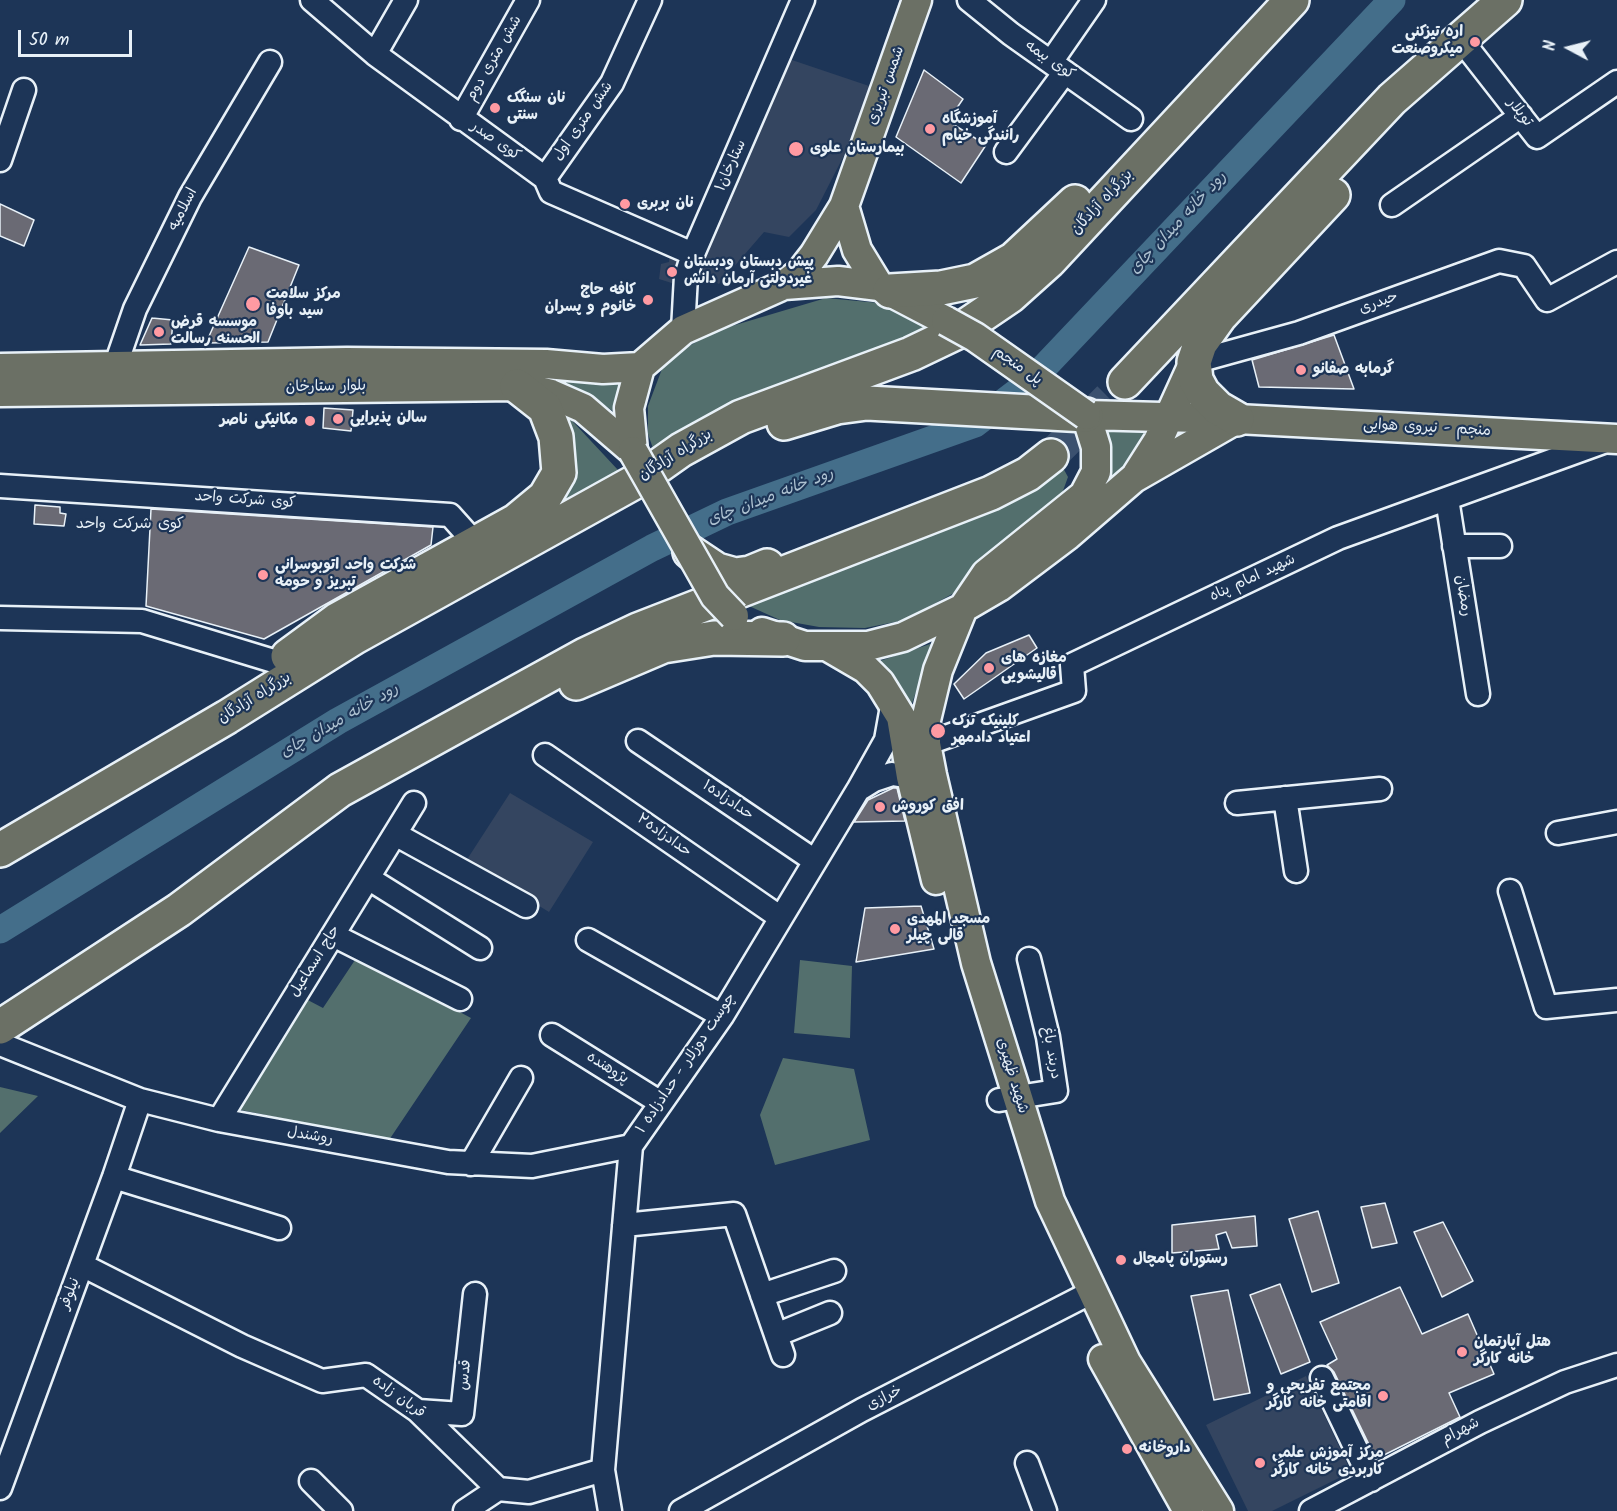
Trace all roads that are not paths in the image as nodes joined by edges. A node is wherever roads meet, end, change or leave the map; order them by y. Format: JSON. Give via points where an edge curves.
{"nodes":[{"id":1,"x":312,"y":0,"type":"edge"},
{"id":2,"x":406,"y":0,"type":"edge"},
{"id":3,"x":528,"y":0,"type":"edge"},
{"id":4,"x":650,"y":0,"type":"edge"},
{"id":5,"x":917,"y":0,"type":"edge"},
{"id":6,"x":969,"y":0,"type":"edge"},
{"id":7,"x":1094,"y":0,"type":"edge"},
{"id":8,"x":1275,"y":0,"type":"edge"},
{"id":9,"x":1292,"y":0,"type":"edge"},
{"id":10,"x":1505,"y":0,"type":"edge"},
{"id":11,"x":796,"y":2,"type":"edge"},
{"id":12,"x":1467,"y":36,"type":"junction"},
{"id":13,"x":375,"y":54,"type":"junction"},
{"id":14,"x":270,"y":62,"type":"dead end"},
{"id":15,"x":1058,"y":67,"type":"junction"},
{"id":16,"x":1617,"y":82,"type":"edge"},
{"id":17,"x":24,"y":90,"type":"dead end"},
{"id":18,"x":1521,"y":116,"type":"junction"},
{"id":19,"x":460,"y":119,"type":"junction"},
{"id":20,"x":1131,"y":119,"type":"dead end"},
{"id":21,"x":1006,"y":152,"type":"dead end"},
{"id":22,"x":0,"y":160,"type":"edge"},
{"id":23,"x":546,"y":178,"type":"junction"},
{"id":24,"x":1392,"y":205,"type":"dead end"},
{"id":25,"x":844,"y":206,"type":"junction"},
{"id":26,"x":693,"y":254,"type":"junction"},
{"id":27,"x":1617,"y":262,"type":"edge"},
{"id":28,"x":784,"y":285,"type":"junction"},
{"id":29,"x":885,"y":289,"type":"junction"},
{"id":30,"x":682,"y":330,"type":"junction"},
{"id":31,"x":1194,"y":362,"type":"junction"},
{"id":32,"x":115,"y":367,"type":"junction"},
{"id":33,"x":640,"y":367,"type":"junction"},
{"id":34,"x":0,"y":369,"type":"edge"},
{"id":35,"x":1125,"y":382,"type":"tunnel mouth"},
{"id":36,"x":517,"y":386,"type":"junction"},
{"id":37,"x":0,"y":392,"type":"edge"},
{"id":38,"x":1086,"y":415,"type":"junction"},
{"id":39,"x":1169,"y":416,"type":"junction"},
{"id":40,"x":1237,"y":419,"type":"junction"},
{"id":41,"x":1614,"y":439,"type":"edge"},
{"id":42,"x":636,"y":465,"type":"junction"},
{"id":43,"x":1134,"y":478,"type":"junction"},
{"id":44,"x":0,"y":486,"type":"edge"},
{"id":45,"x":1447,"y":499,"type":"junction"},
{"id":46,"x":476,"y":544,"type":"junction"},
{"id":47,"x":1454,"y":546,"type":"junction"},
{"id":48,"x":1500,"y":546,"type":"dead end"},
{"id":49,"x":690,"y":552,"type":"junction"},
{"id":50,"x":963,"y":608,"type":"junction"},
{"id":51,"x":0,"y":618,"type":"edge"},
{"id":52,"x":783,"y":639,"type":"junction"},
{"id":53,"x":830,"y":648,"type":"junction"},
{"id":54,"x":280,"y":663,"type":"junction"},
{"id":55,"x":1478,"y":694,"type":"dead end"},
{"id":56,"x":893,"y":701,"type":"junction"},
{"id":57,"x":227,"y":717,"type":"junction"},
{"id":58,"x":638,"y":741,"type":"dead end"},
{"id":59,"x":926,"y":744,"type":"junction"},
{"id":60,"x":544,"y":755,"type":"dead end"},
{"id":61,"x":911,"y":777,"type":"junction"},
{"id":62,"x":1380,"y":789,"type":"dead end"},
{"id":63,"x":858,"y":790,"type":"junction"},
{"id":64,"x":1285,"y":798,"type":"junction"},
{"id":65,"x":414,"y":803,"type":"dead end"},
{"id":66,"x":1237,"y":803,"type":"dead end"},
{"id":67,"x":1617,"y":822,"type":"edge"},
{"id":68,"x":1558,"y":833,"type":"dead end"},
{"id":69,"x":395,"y":834,"type":"junction"},
{"id":70,"x":0,"y":850,"type":"edge"},
{"id":71,"x":815,"y":861,"type":"junction"},
{"id":72,"x":1296,"y":871,"type":"dead end"},
{"id":73,"x":368,"y":878,"type":"junction"},
{"id":74,"x":1510,"y":891,"type":"dead end"},
{"id":75,"x":526,"y":906,"type":"dead end"},
{"id":76,"x":179,"y":910,"type":"junction"},
{"id":77,"x":781,"y":918,"type":"junction"},
{"id":78,"x":333,"y":935,"type":"junction"},
{"id":79,"x":588,"y":940,"type":"dead end"},
{"id":80,"x":480,"y":948,"type":"dead end"},
{"id":81,"x":1029,"y":960,"type":"dead end"},
{"id":82,"x":460,"y":999,"type":"dead end"},
{"id":83,"x":1617,"y":1000,"type":"edge"},
{"id":84,"x":722,"y":1016,"type":"junction"},
{"id":85,"x":0,"y":1027,"type":"edge"},
{"id":86,"x":552,"y":1035,"type":"dead end"},
{"id":87,"x":0,"y":1044,"type":"edge"},
{"id":88,"x":520,"y":1078,"type":"dead end"},
{"id":89,"x":1009,"y":1099,"type":"junction"},
{"id":90,"x":140,"y":1100,"type":"junction"},
{"id":91,"x":661,"y":1102,"type":"junction"},
{"id":92,"x":219,"y":1120,"type":"junction"},
{"id":93,"x":631,"y":1146,"type":"junction"},
{"id":94,"x":471,"y":1164,"type":"junction"},
{"id":95,"x":114,"y":1177,"type":"junction"},
{"id":96,"x":624,"y":1225,"type":"junction"},
{"id":97,"x":279,"y":1228,"type":"dead end"},
{"id":98,"x":82,"y":1265,"type":"junction"},
{"id":99,"x":834,"y":1271,"type":"dead end"},
{"id":100,"x":475,"y":1294,"type":"dead end"},
{"id":101,"x":762,"y":1295,"type":"junction"},
{"id":102,"x":1083,"y":1297,"type":"junction"},
{"id":103,"x":830,"y":1313,"type":"dead end"},
{"id":104,"x":1617,"y":1365,"type":"edge"},
{"id":105,"x":1322,"y":1378,"type":"dead end"},
{"id":106,"x":418,"y":1411,"type":"junction"},
{"id":107,"x":1027,"y":1463,"type":"dead end"},
{"id":108,"x":603,"y":1470,"type":"junction"},
{"id":109,"x":1371,"y":1480,"type":"junction"},
{"id":110,"x":311,"y":1481,"type":"dead end"},
{"id":111,"x":0,"y":1488,"type":"edge"},
{"id":112,"x":498,"y":1489,"type":"junction"},
{"id":113,"x":341,"y":1511,"type":"edge"},
{"id":114,"x":465,"y":1511,"type":"edge"},
{"id":115,"x":610,"y":1511,"type":"edge"},
{"id":116,"x":681,"y":1511,"type":"edge"},
{"id":117,"x":1045,"y":1511,"type":"edge"},
{"id":118,"x":1188,"y":1511,"type":"edge"},
{"id":119,"x":1219,"y":1511,"type":"edge"},
{"id":120,"x":1311,"y":1511,"type":"edge"}],
"edges":[{"from":1,"to":13,"type":"street","name":"کوی صدر"},
{"from":2,"to":13,"type":"street"},
{"from":3,"to":19,"type":"street","name":"شش متری دوم"},
{"from":4,"to":23,"type":"street","name":"شش متری اول","via":[[612,83]]},
{"from":5,"to":25,"type":"main road","name":"شمس تبریزی"},
{"from":6,"to":15,"type":"street","name":"کوی بیمه"},
{"from":7,"to":15,"type":"street"},
{"from":8,"to":29,"type":"highway","via":[[1014,259],[975,281],[941,288]]},
{"from":9,"to":42,"type":"highway","name":"بزرگراه آزادگان","via":[[1049,261],[1010,296],[957,332],[911,354],[741,417],[681,450]]},
{"from":10,"to":12,"type":"highway"},
{"from":11,"to":26,"type":"street","name":"ستارخان۱"},
{"from":12,"to":18,"type":"street","name":"توپلار"},
{"from":12,"to":31,"type":"highway","via":[[1391,132],[1220,316],[1200,344]]},
{"from":12,"to":35,"type":"highway","via":[[1392,99]]},
{"from":13,"to":19,"type":"street","name":"کوی صدر"},
{"from":14,"to":32,"type":"street","name":"اسلامیه","via":[[190,197],[135,309]]},
{"from":15,"to":20,"type":"street","name":"کوی بیمه"},
{"from":15,"to":21,"type":"street"},
{"from":16,"to":18,"type":"street","name":"توپلار","via":[[1537,137]]},
{"from":17,"to":22,"type":"street"},
{"from":18,"to":24,"type":"street"},
{"from":19,"to":23,"type":"street","name":"کوی صدر"},
{"from":23,"to":26,"type":"street","name":"کوی صدر","via":[[551,192]]},
{"from":25,"to":28,"type":"main road","name":"شمس تبریزی","via":[[814,255]]},
{"from":25,"to":29,"type":"main road","via":[[857,250]]},
{"from":26,"to":30,"type":"street","name":"ستارخان۱","via":[[686,276]]},
{"from":27,"to":31,"type":"street","name":"حیدری","via":[[1547,300],[1524,266],[1499,261],[1299,333]]},
{"from":28,"to":29,"type":"main road","via":[[838,281]]},
{"from":28,"to":30,"type":"main road"},
{"from":29,"to":38,"type":"main road","name":"پل منجم","bridge":true,"via":[[975,337]]},
{"from":30,"to":33,"type":"main road"},
{"from":31,"to":39,"type":"main road"},
{"from":31,"to":40,"type":"highway","via":[[1196,380],[1203,393]]},
{"from":32,"to":33,"type":"main road","name":"بلوار ستارخان","via":[[347,362]]},
{"from":32,"to":34,"type":"main road","name":"بلوار ستارخان"},
{"from":33,"to":42,"type":"main road","via":[[629,408]]},
{"from":36,"to":37,"type":"main road","name":"بلوار ستارخان"},
{"from":36,"to":42,"type":"main road","name":"بلوار ستارخان","via":[[551,394],[583,408]]},
{"from":36,"to":46,"type":"highway","via":[[545,408],[556,437],[559,472],[545,497],[516,521]]},
{"from":38,"to":39,"type":"main road","name":"منجم - نیروی هوایی"},
{"from":38,"to":42,"type":"highway","via":[[867,403],[837,407]]},
{"from":38,"to":50,"type":"main road","name":"شهید ظهیری","via":[[1096,447],[1096,472],[1084,495],[986,574]]},
{"from":39,"to":40,"type":"main road","name":"منجم - نیروی هوایی"},
{"from":39,"to":43,"type":"main road"},
{"from":40,"to":41,"type":"main road","name":"منجم - نیروی هوایی"},
{"from":40,"to":43,"type":"main road"},
{"from":41,"to":45,"type":"street","name":"شهید امام پناه"},
{"from":42,"to":49,"type":"main road","bridge":true},
{"from":42,"to":57,"type":"highway","name":"بزرگراه آزادگان"},
{"from":43,"to":50,"type":"main road","via":[[1060,541],[999,587]]},
{"from":44,"to":46,"type":"street","name":"کوی شرکت واحد","via":[[450,515]]},
{"from":45,"to":47,"type":"street","name":"رمضان"},
{"from":45,"to":59,"type":"street","name":"شهید امام پناه","via":[[1338,538],[1072,665],[1074,691]]},
{"from":46,"to":54,"type":"highway","via":[[337,620]]},
{"from":47,"to":48,"type":"street"},
{"from":47,"to":55,"type":"street","name":"رمضان"},
{"from":49,"to":52,"type":"main road","bridge":true,"via":[[715,597],[735,616],[754,629]]},
{"from":49,"to":76,"type":"highway","via":[[717,570],[735,575],[750,573],[1051,456],[1028,474],[992,493],[638,630],[585,655],[340,790]]},
{"from":50,"to":53,"type":"main road","via":[[903,637],[868,646]]},
{"from":50,"to":59,"type":"main road","name":"شهید ظهیری","via":[[930,696]]},
{"from":51,"to":54,"type":"street","via":[[142,621]]},
{"from":52,"to":53,"type":"main road"},
{"from":52,"to":76,"type":"highway","via":[[714,638],[663,646],[580,681],[334,818],[253,873]]},
{"from":53,"to":56,"type":"main road","name":"شهید ظهیری","via":[[866,669]]},
{"from":54,"to":57,"type":"highway"},
{"from":56,"to":61,"type":"main road","name":"شهید ظهیری","via":[[901,717]]},
{"from":56,"to":63,"type":"street","name":"چوست دوزلار - حدادزاده ۱","via":[[886,740]]},
{"from":57,"to":70,"type":"highway","name":"بزرگراه آزادگان"},
{"from":58,"to":71,"type":"street","name":"حدادزاده۱"},
{"from":59,"to":89,"type":"main road","name":"شهید ظهیری"},
{"from":60,"to":77,"type":"street","name":"حدادزاده۲"},
{"from":61,"to":63,"type":"street","via":[[892,774]]},
{"from":61,"to":89,"type":"main road","name":"شهید ظهیری","via":[[957,965]]},
{"from":62,"to":64,"type":"street"},
{"from":63,"to":71,"type":"street","name":"چوست دوزلار - حدادزاده ۱"},
{"from":64,"to":66,"type":"street"},
{"from":64,"to":72,"type":"street"},
{"from":65,"to":69,"type":"street","name":"حاج اسماعیل"},
{"from":67,"to":68,"type":"street"},
{"from":69,"to":73,"type":"street","name":"حاج اسماعیل"},
{"from":69,"to":75,"type":"street"},
{"from":71,"to":77,"type":"street","name":"چوست دوزلار - حدادزاده ۱"},
{"from":73,"to":78,"type":"street","name":"حاج اسماعیل"},
{"from":73,"to":80,"type":"street"},
{"from":74,"to":83,"type":"street","via":[[1546,1007]]},
{"from":76,"to":85,"type":"highway"},
{"from":77,"to":84,"type":"street","name":"چوست دوزلار - حدادزاده ۱"},
{"from":78,"to":82,"type":"street"},
{"from":78,"to":92,"type":"street","name":"حاج اسماعیل"},
{"from":79,"to":84,"type":"street"},
{"from":81,"to":89,"type":"street","name":"دربند باغ","via":[[1048,1037],[1056,1091]]},
{"from":84,"to":91,"type":"street","name":"چوست دوزلار - حدادزاده ۱"},
{"from":86,"to":91,"type":"street","name":"پژوهنده"},
{"from":87,"to":90,"type":"street","name":"روشندل"},
{"from":88,"to":94,"type":"street"},
{"from":89,"to":102,"type":"main road","name":"شهید ظهیری","via":[[1033,1207]]},
{"from":90,"to":92,"type":"street","name":"روشندل"},
{"from":90,"to":95,"type":"street","name":"نیلوفر"},
{"from":91,"to":93,"type":"street","name":"چوست دوزلار - حدادزاده ۱"},
{"from":92,"to":94,"type":"street","name":"روشندل"},
{"from":93,"to":94,"type":"street","name":"روشندل","via":[[532,1166]]},
{"from":93,"to":96,"type":"street","name":"چوست دوزلار - حدادزاده ۱"},
{"from":95,"to":97,"type":"street"},
{"from":95,"to":98,"type":"street","name":"نیلوفر"},
{"from":96,"to":101,"type":"street","via":[[734,1214]]},
{"from":96,"to":108,"type":"street","name":"چوست دوزلار - حدادزاده ۱"},
{"from":98,"to":106,"type":"street","name":"قربان زاده","via":[[242,1346],[322,1381],[366,1375]]},
{"from":98,"to":111,"type":"street","name":"نیلوفر"},
{"from":99,"to":101,"type":"street"},
{"from":100,"to":106,"type":"street","name":"قدس","via":[[462,1414]]},
{"from":101,"to":103,"type":"street","via":[[780,1345]]},
{"from":102,"to":116,"type":"street","name":"خرازی","via":[[862,1410]]},
{"from":102,"to":118,"type":"main road","name":"شهید ظهیری","via":[[1142,1431]]},
{"from":102,"to":119,"type":"main road","name":"شهید ظهیری"},
{"from":104,"to":109,"type":"street","name":"شهرام","via":[[1564,1382]]},
{"from":105,"to":109,"type":"street"},
{"from":106,"to":112,"type":"street","name":"قربان زاده"},
{"from":107,"to":117,"type":"street"},
{"from":108,"to":112,"type":"street","via":[[530,1492]]},
{"from":108,"to":115,"type":"street","name":"چوست دوزلار - حدادزاده ۱"},
{"from":109,"to":120,"type":"street","name":"شهرام"},
{"from":110,"to":113,"type":"street"},
{"from":112,"to":114,"type":"street"}]}
